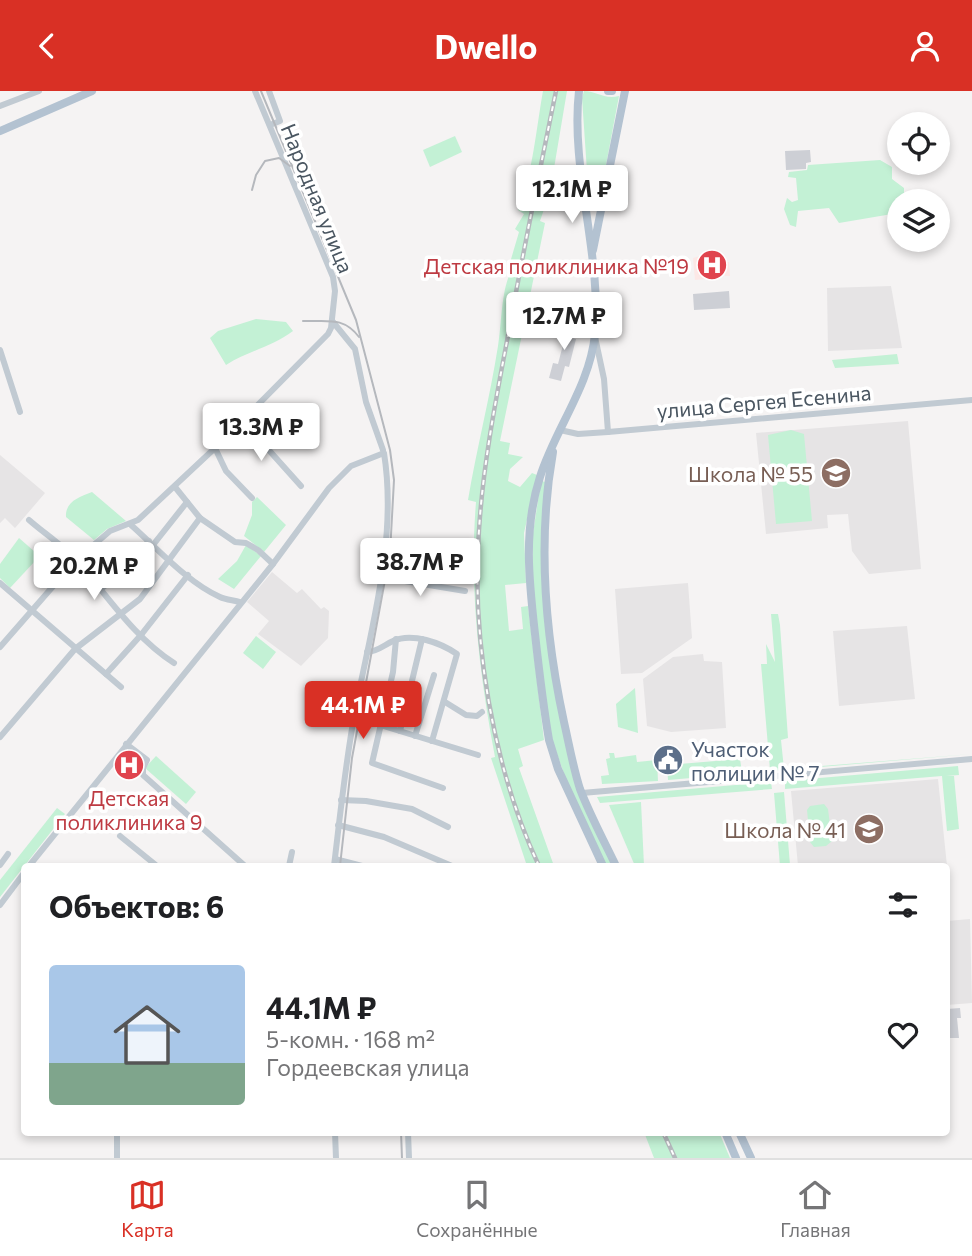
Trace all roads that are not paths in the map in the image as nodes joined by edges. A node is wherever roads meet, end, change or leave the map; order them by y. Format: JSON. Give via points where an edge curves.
{"nodes":[{"id":1,"x":39,"y":91,"type":"edge"},
{"id":2,"x":92,"y":91,"type":"edge"},
{"id":3,"x":255,"y":91,"type":"edge"},
{"id":4,"x":269,"y":91,"type":"edge"},
{"id":5,"x":579,"y":91,"type":"edge"},
{"id":6,"x":625,"y":91,"type":"edge"},
{"id":7,"x":0,"y":106,"type":"edge"},
{"id":8,"x":270,"y":125,"type":"junction"},
{"id":9,"x":0,"y":131,"type":"edge"},
{"id":10,"x":584,"y":191,"type":"junction"},
{"id":11,"x":604,"y":193,"type":"junction"},
{"id":12,"x":592,"y":253,"type":"junction"},
{"id":13,"x":332,"y":320,"type":"junction"},
{"id":14,"x":595,"y":335,"type":"junction"},
{"id":15,"x":0,"y":350,"type":"edge"},
{"id":16,"x":972,"y":400,"type":"edge"},
{"id":17,"x":20,"y":412,"type":"dead end"},
{"id":18,"x":242,"y":420,"type":"junction"},
{"id":19,"x":560,"y":430,"type":"junction"},
{"id":20,"x":608,"y":432,"type":"junction"},
{"id":21,"x":215,"y":448,"type":"junction"},
{"id":22,"x":383,"y":451,"type":"junction"},
{"id":23,"x":544,"y":480,"type":"junction"},
{"id":24,"x":175,"y":487,"type":"junction"},
{"id":25,"x":301,"y":487,"type":"dead end"},
{"id":26,"x":253,"y":498,"type":"dead end"},
{"id":27,"x":187,"y":502,"type":"junction"},
{"id":28,"x":200,"y":518,"type":"junction"},
{"id":29,"x":29,"y":520,"type":"dead end"},
{"id":30,"x":131,"y":525,"type":"junction"},
{"id":31,"x":151,"y":543,"type":"junction"},
{"id":32,"x":384,"y":550,"type":"junction"},
{"id":33,"x":453,"y":557,"type":"dead end"},
{"id":34,"x":168,"y":559,"type":"junction"},
{"id":35,"x":76,"y":561,"type":"junction"},
{"id":36,"x":273,"y":564,"type":"junction"},
{"id":37,"x":187,"y":575,"type":"junction"},
{"id":38,"x":381,"y":577,"type":"junction"},
{"id":39,"x":0,"y":583,"type":"edge"},
{"id":40,"x":101,"y":589,"type":"junction"},
{"id":41,"x":465,"y":591,"type":"dead end"},
{"id":42,"x":240,"y":602,"type":"junction"},
{"id":43,"x":31,"y":610,"type":"junction"},
{"id":44,"x":122,"y":615,"type":"junction"},
{"id":45,"x":141,"y":635,"type":"junction"},
{"id":46,"x":396,"y":639,"type":"junction"},
{"id":47,"x":422,"y":639,"type":"junction"},
{"id":48,"x":0,"y":647,"type":"edge"},
{"id":49,"x":75,"y":649,"type":"junction"},
{"id":50,"x":367,"y":652,"type":"junction"},
{"id":51,"x":174,"y":663,"type":"dead end"},
{"id":52,"x":106,"y":674,"type":"junction"},
{"id":53,"x":434,"y":675,"type":"dead end"},
{"id":54,"x":121,"y":687,"type":"dead end"},
{"id":55,"x":445,"y":702,"type":"junction"},
{"id":56,"x":482,"y":712,"type":"dead end"},
{"id":57,"x":354,"y":717,"type":"junction"},
{"id":58,"x":380,"y":725,"type":"junction"},
{"id":59,"x":400,"y":731,"type":"junction"},
{"id":60,"x":415,"y":736,"type":"junction"},
{"id":61,"x":0,"y":737,"type":"edge"},
{"id":62,"x":432,"y":741,"type":"junction"},
{"id":63,"x":126,"y":744,"type":"junction"},
{"id":64,"x":478,"y":755,"type":"dead end"},
{"id":65,"x":972,"y":759,"type":"edge"},
{"id":66,"x":443,"y":788,"type":"dead end"},
{"id":67,"x":582,"y":793,"type":"junction"},
{"id":68,"x":341,"y":800,"type":"junction"},
{"id":69,"x":338,"y":825,"type":"junction"},
{"id":70,"x":448,"y":827,"type":"dead end"},
{"id":71,"x":120,"y":836,"type":"dead end"},
{"id":72,"x":292,"y":852,"type":"dead end"},
{"id":73,"x":8,"y":854,"type":"dead end"},
{"id":74,"x":31,"y":863,"type":"edge"},
{"id":75,"x":153,"y":863,"type":"edge"},
{"id":76,"x":242,"y":863,"type":"edge"},
{"id":77,"x":290,"y":863,"type":"edge"},
{"id":78,"x":334,"y":863,"type":"edge"},
{"id":79,"x":445,"y":863,"type":"edge"},
{"id":80,"x":602,"y":863,"type":"edge"},
{"id":81,"x":615,"y":863,"type":"edge"},
{"id":82,"x":0,"y":865,"type":"edge"},
{"id":83,"x":21,"y":877,"type":"edge"},
{"id":84,"x":0,"y":905,"type":"edge"},
{"id":85,"x":117,"y":1136,"type":"edge"},
{"id":86,"x":335,"y":1136,"type":"edge"},
{"id":87,"x":408,"y":1136,"type":"edge"},
{"id":88,"x":727,"y":1136,"type":"edge"},
{"id":89,"x":741,"y":1136,"type":"edge"},
{"id":90,"x":117,"y":1158,"type":"edge"},
{"id":91,"x":336,"y":1158,"type":"edge"},
{"id":92,"x":409,"y":1158,"type":"edge"},
{"id":93,"x":736,"y":1158,"type":"edge"},
{"id":94,"x":751,"y":1158,"type":"edge"}],
"edges":[{"from":1,"to":7,"type":"street"},
{"from":2,"to":9,"type":"main road"},
{"from":3,"to":8,"type":"street","name":"Народная улица"},
{"from":4,"to":8,"type":"street","via":[[280,121]]},
{"from":5,"to":10,"type":"main road"},
{"from":6,"to":11,"type":"main road"},
{"from":8,"to":13,"type":"street","name":"Народная улица","via":[[333,277]]},
{"from":10,"to":11,"type":"main road"},
{"from":10,"to":12,"type":"main road"},
{"from":11,"to":12,"type":"main road"},
{"from":12,"to":14,"type":"main road"},
{"from":13,"to":18,"type":"street","via":[[328,334]]},
{"from":13,"to":22,"type":"street","via":[[355,349]]},
{"from":14,"to":19,"type":"main road","via":[[588,366]]},
{"from":14,"to":20,"type":"street"},
{"from":15,"to":17,"type":"street"},
{"from":16,"to":20,"type":"street","name":"улица Сергея Есенина"},
{"from":18,"to":21,"type":"street"},
{"from":18,"to":25,"type":"street"},
{"from":19,"to":20,"type":"street","name":"улица Сергея Есенина"},
{"from":19,"to":23,"type":"main road"},
{"from":21,"to":24,"type":"street"},
{"from":21,"to":26,"type":"street","via":[[226,471]]},
{"from":22,"to":32,"type":"street","via":[[389,517]]},
{"from":22,"to":36,"type":"street","via":[[351,466],[336,481]]},
{"from":23,"to":67,"type":"main road","via":[[549,634],[556,685]]},
{"from":23,"to":80,"type":"main road","via":[[527,548],[543,707],[558,769]]},
{"from":24,"to":27,"type":"street"},
{"from":24,"to":30,"type":"street"},
{"from":27,"to":28,"type":"street"},
{"from":27,"to":31,"type":"street"},
{"from":28,"to":34,"type":"street"},
{"from":28,"to":36,"type":"street","via":[[236,542],[252,546]]},
{"from":29,"to":35,"type":"street"},
{"from":30,"to":31,"type":"street"},
{"from":30,"to":35,"type":"street","via":[[110,530]]},
{"from":31,"to":34,"type":"street"},
{"from":31,"to":40,"type":"street"},
{"from":32,"to":33,"type":"street"},
{"from":32,"to":38,"type":"street"},
{"from":34,"to":37,"type":"street"},
{"from":34,"to":44,"type":"street","via":[[140,599]]},
{"from":35,"to":40,"type":"street"},
{"from":35,"to":43,"type":"street"},
{"from":36,"to":42,"type":"street"},
{"from":37,"to":42,"type":"street","via":[[223,599]]},
{"from":37,"to":45,"type":"street"},
{"from":38,"to":41,"type":"street"},
{"from":38,"to":50,"type":"street"},
{"from":39,"to":43,"type":"street"},
{"from":40,"to":44,"type":"street"},
{"from":42,"to":63,"type":"street"},
{"from":43,"to":48,"type":"street"},
{"from":43,"to":49,"type":"street"},
{"from":44,"to":45,"type":"street"},
{"from":44,"to":49,"type":"street"},
{"from":45,"to":51,"type":"street"},
{"from":45,"to":52,"type":"street"},
{"from":46,"to":47,"type":"street"},
{"from":46,"to":50,"type":"street"},
{"from":46,"to":58,"type":"street"},
{"from":47,"to":55,"type":"street","via":[[457,655]]},
{"from":47,"to":59,"type":"street"},
{"from":49,"to":52,"type":"street"},
{"from":49,"to":61,"type":"street"},
{"from":50,"to":57,"type":"street"},
{"from":52,"to":54,"type":"street"},
{"from":53,"to":60,"type":"street"},
{"from":55,"to":56,"type":"street","via":[[466,715]]},
{"from":55,"to":62,"type":"street"},
{"from":57,"to":58,"type":"street"},
{"from":57,"to":68,"type":"street"},
{"from":58,"to":59,"type":"street"},
{"from":58,"to":66,"type":"street","via":[[372,763]]},
{"from":59,"to":60,"type":"street"},
{"from":60,"to":62,"type":"street"},
{"from":62,"to":64,"type":"street"},
{"from":63,"to":74,"type":"street"},
{"from":63,"to":76,"type":"street","via":[[147,760],[143,775]]},
{"from":65,"to":67,"type":"street"},
{"from":67,"to":81,"type":"main road"},
{"from":68,"to":69,"type":"street"},
{"from":68,"to":70,"type":"street","via":[[412,809]]},
{"from":69,"to":78,"type":"street"},
{"from":69,"to":79,"type":"street","via":[[384,837]]},
{"from":71,"to":75,"type":"street"},
{"from":72,"to":77,"type":"street"},
{"from":73,"to":82,"type":"street"},
{"from":83,"to":84,"type":"street"},
{"from":85,"to":90,"type":"street"},
{"from":86,"to":91,"type":"street"},
{"from":87,"to":92,"type":"street"},
{"from":88,"to":93,"type":"main road"},
{"from":89,"to":94,"type":"main road"}]}
